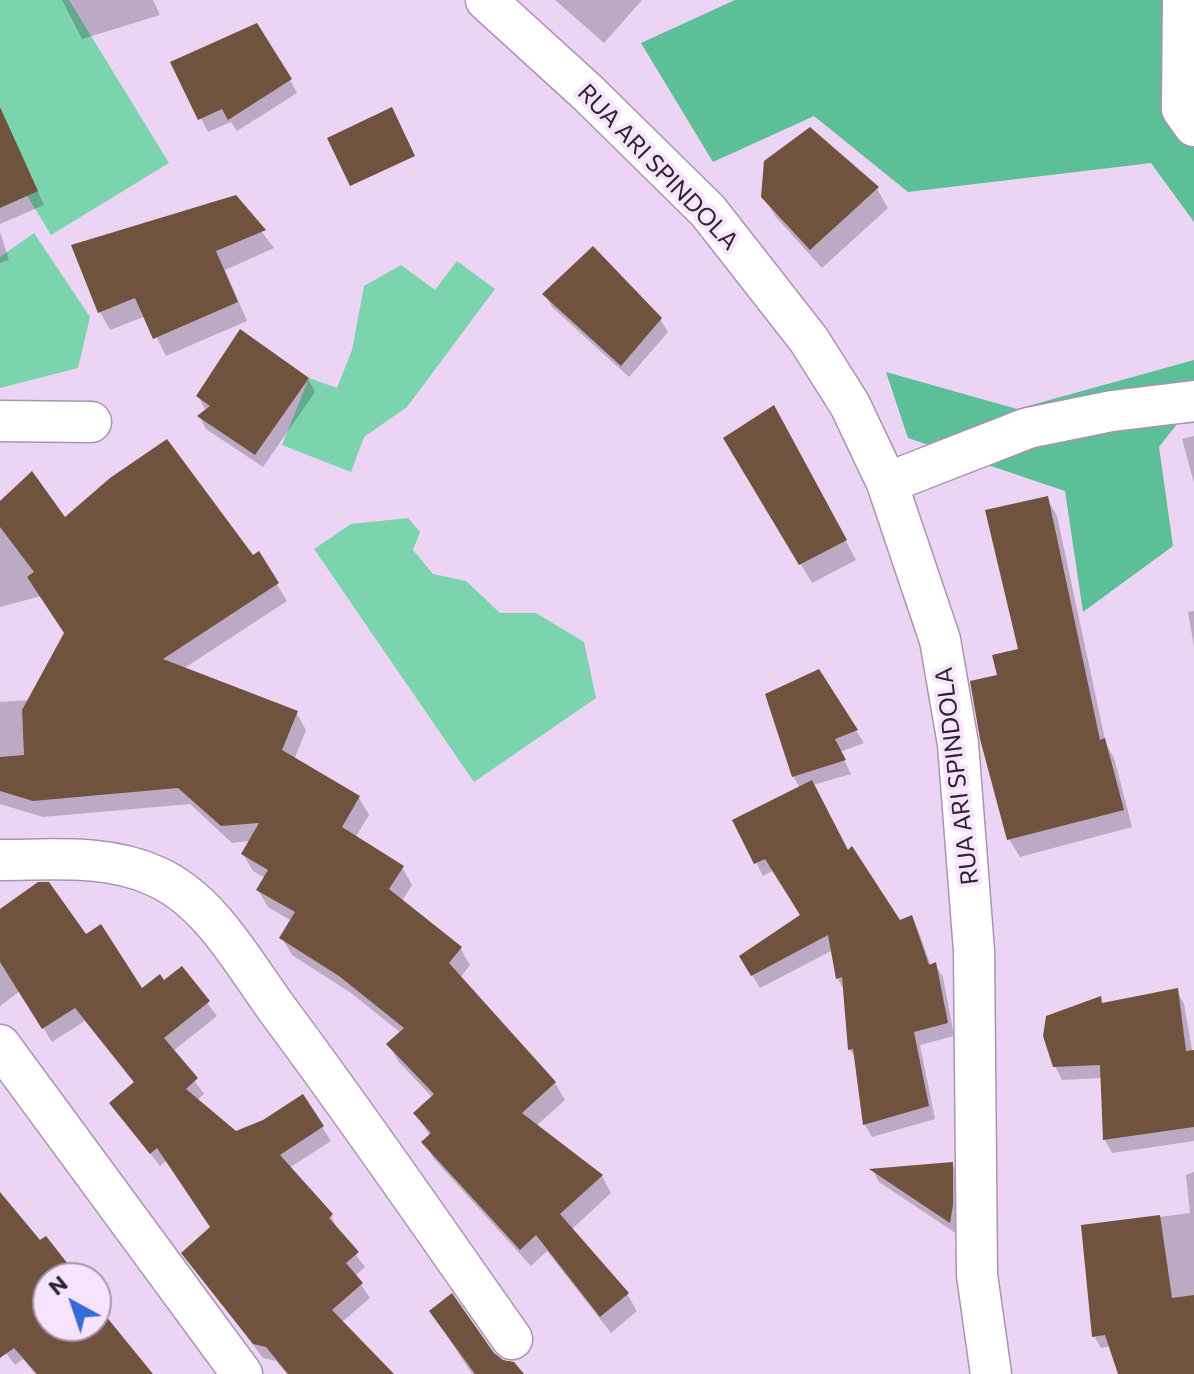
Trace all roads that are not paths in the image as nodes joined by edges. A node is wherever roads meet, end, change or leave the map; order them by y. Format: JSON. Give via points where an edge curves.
{"nodes":[{"id":1,"x":486,"y":0,"type":"edge"},
{"id":2,"x":1183,"y":0,"type":"edge"},
{"id":3,"x":1194,"y":126,"type":"edge"},
{"id":4,"x":1194,"y":401,"type":"edge"},
{"id":5,"x":0,"y":421,"type":"edge"},
{"id":6,"x":91,"y":422,"type":"dead end"},
{"id":7,"x":887,"y":483,"type":"junction"},
{"id":8,"x":0,"y":860,"type":"edge"},
{"id":9,"x":0,"y":1045,"type":"edge"},
{"id":10,"x":512,"y":1339,"type":"dead end"},
{"id":11,"x":242,"y":1374,"type":"edge"},
{"id":12,"x":991,"y":1374,"type":"edge"}],
"edges":[{"from":1,"to":7,"type":"street","name":"RUA ARI SPINDOLA","via":[[708,211],[809,340],[850,405]]},
{"from":2,"to":3,"type":"street","via":[[1182,109]]},
{"from":4,"to":7,"type":"street","via":[[1028,428]]},
{"from":5,"to":6,"type":"street"},
{"from":7,"to":12,"type":"street","name":"RUA ARI SPINDOLA","via":[[940,640],[958,744],[974,951],[977,1275]]},
{"from":8,"to":10,"type":"street","via":[[69,858],[119,864],[155,875],[182,891],[211,921],[349,1106]]},
{"from":9,"to":11,"type":"street"}]}
